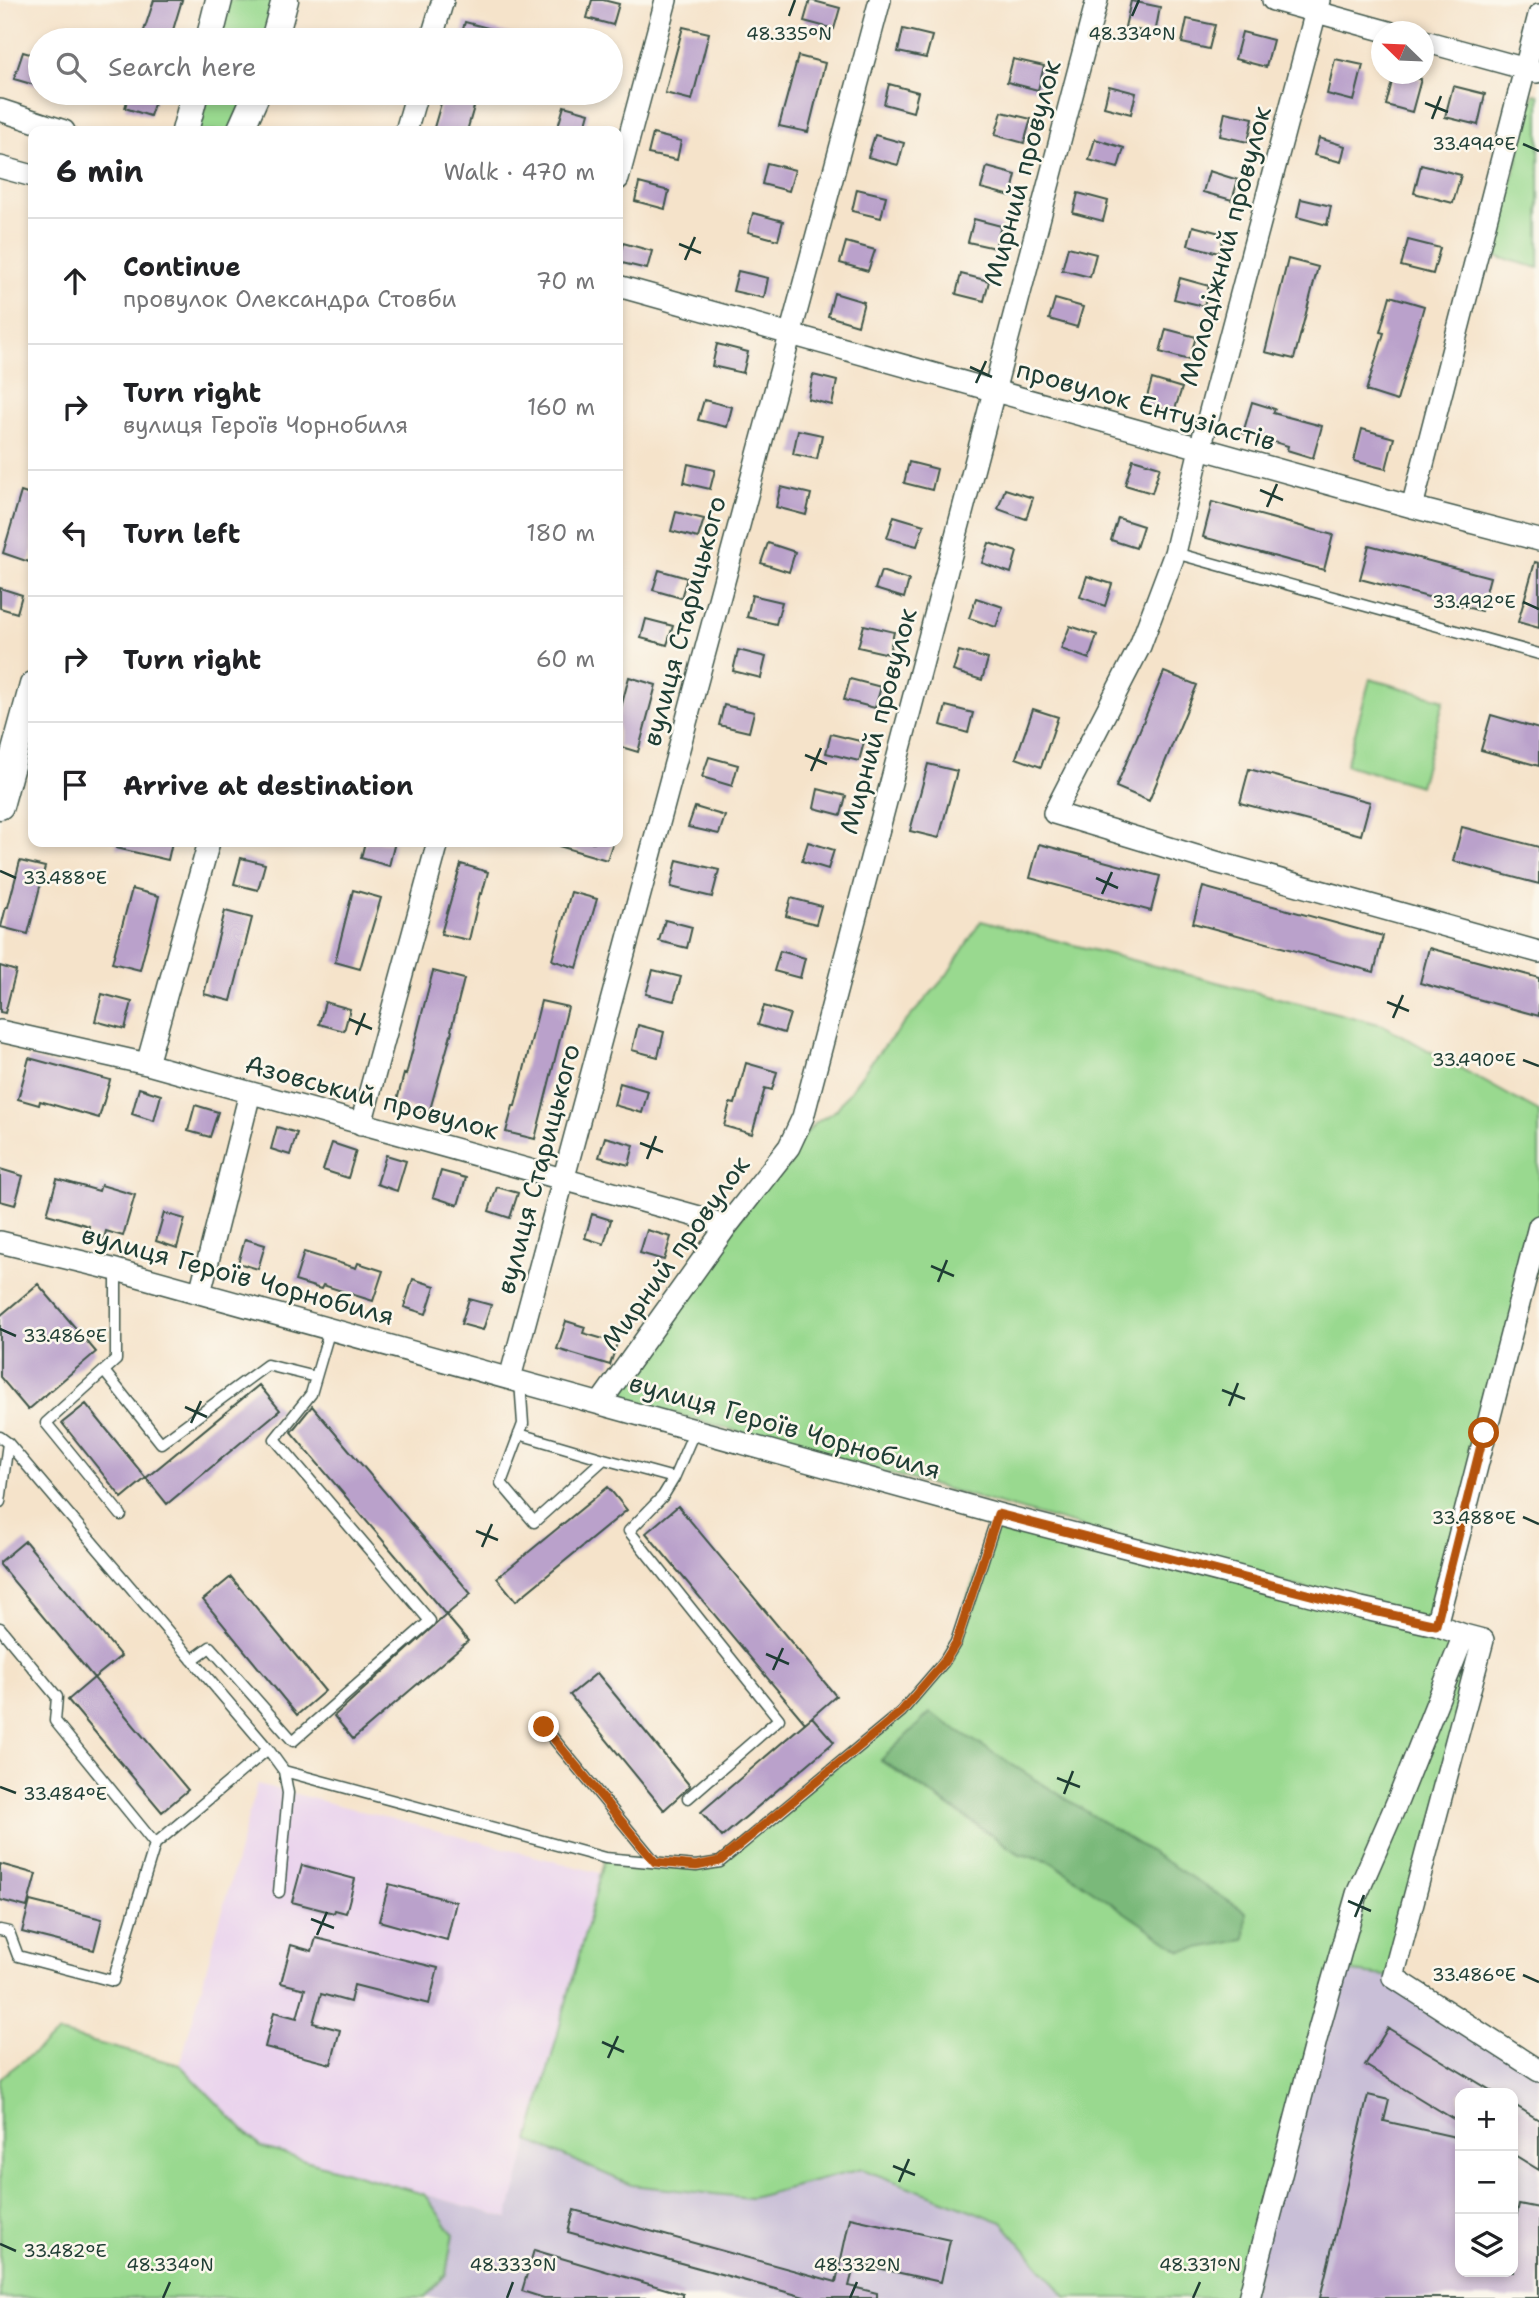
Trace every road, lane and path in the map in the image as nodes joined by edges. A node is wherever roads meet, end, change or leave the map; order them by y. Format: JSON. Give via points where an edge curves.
{"nodes":[{"id":1,"x":219,"y":0,"type":"edge"},
{"id":2,"x":285,"y":0,"type":"edge"},
{"id":3,"x":443,"y":0,"type":"edge"},
{"id":4,"x":667,"y":0,"type":"edge"},
{"id":5,"x":880,"y":0,"type":"edge"},
{"id":6,"x":1097,"y":0,"type":"edge"},
{"id":7,"x":1273,"y":0,"type":"edge"},
{"id":8,"x":1317,"y":6,"type":"edge"},
{"id":9,"x":1539,"y":15,"type":"edge"},
{"id":10,"x":1371,"y":26,"type":"edge"},
{"id":11,"x":212,"y":28,"type":"edge"},
{"id":12,"x":277,"y":28,"type":"edge"},
{"id":13,"x":435,"y":28,"type":"edge"},
{"id":14,"x":1434,"y":44,"type":"edge"},
{"id":15,"x":1532,"y":70,"type":"edge"},
{"id":16,"x":192,"y":105,"type":"edge"},
{"id":17,"x":252,"y":105,"type":"edge"},
{"id":18,"x":414,"y":105,"type":"edge"},
{"id":19,"x":0,"y":110,"type":"edge"},
{"id":20,"x":49,"y":126,"type":"edge"},
{"id":21,"x":186,"y":126,"type":"edge"},
{"id":22,"x":242,"y":126,"type":"edge"},
{"id":23,"x":407,"y":126,"type":"edge"},
{"id":24,"x":623,"y":161,"type":"edge"},
{"id":25,"x":0,"y":167,"type":"edge"},
{"id":26,"x":28,"y":175,"type":"edge"},
{"id":27,"x":623,"y":287,"type":"edge"},
{"id":28,"x":790,"y":334,"type":"junction"},
{"id":29,"x":993,"y":391,"type":"junction"},
{"id":30,"x":1200,"y":449,"type":"junction"},
{"id":31,"x":1412,"y":507,"type":"junction"},
{"id":32,"x":1539,"y":540,"type":"edge"},
{"id":33,"x":1175,"y":553,"type":"junction"},
{"id":34,"x":1539,"y":654,"type":"edge"},
{"id":35,"x":28,"y":703,"type":"edge"},
{"id":36,"x":0,"y":806,"type":"edge"},
{"id":37,"x":208,"y":847,"type":"edge"},
{"id":38,"x":437,"y":847,"type":"edge"},
{"id":39,"x":1539,"y":952,"type":"edge"},
{"id":40,"x":0,"y":1031,"type":"edge"},
{"id":41,"x":147,"y":1065,"type":"junction"},
{"id":42,"x":250,"y":1093,"type":"junction"},
{"id":43,"x":361,"y":1124,"type":"junction"},
{"id":44,"x":564,"y":1179,"type":"junction"},
{"id":45,"x":1539,"y":1226,"type":"edge"},
{"id":46,"x":726,"y":1227,"type":"junction"},
{"id":47,"x":0,"y":1242,"type":"edge"},
{"id":48,"x":116,"y":1270,"type":"junction"},
{"id":49,"x":200,"y":1293,"type":"junction"},
{"id":50,"x":330,"y":1329,"type":"junction"},
{"id":51,"x":104,"y":1371,"type":"junction"},
{"id":52,"x":316,"y":1377,"type":"junction"},
{"id":53,"x":515,"y":1379,"type":"junction"},
{"id":54,"x":600,"y":1402,"type":"junction"},
{"id":55,"x":694,"y":1432,"type":"junction"},
{"id":56,"x":519,"y":1434,"type":"junction"},
{"id":57,"x":4,"y":1440,"type":"edge"},
{"id":58,"x":604,"y":1459,"type":"junction"},
{"id":59,"x":674,"y":1478,"type":"junction"},
{"id":60,"x":0,"y":1502,"type":"edge"},
{"id":61,"x":998,"y":1514,"type":"junction"},
{"id":62,"x":121,"y":1515,"type":"dead end"},
{"id":63,"x":1436,"y":1625,"type":"junction"},
{"id":64,"x":0,"y":1628,"type":"edge"},
{"id":65,"x":1464,"y":1635,"type":"junction"},
{"id":66,"x":192,"y":1660,"type":"junction"},
{"id":67,"x":544,"y":1727,"type":"dead end"},
{"id":68,"x":268,"y":1749,"type":"junction"},
{"id":69,"x":284,"y":1771,"type":"junction"},
{"id":70,"x":688,"y":1798,"type":"dead end"},
{"id":71,"x":155,"y":1844,"type":"junction"},
{"id":72,"x":655,"y":1862,"type":"junction"},
{"id":73,"x":279,"y":1892,"type":"dead end"},
{"id":74,"x":0,"y":1930,"type":"edge"},
{"id":75,"x":1539,"y":2071,"type":"edge"},
{"id":76,"x":1249,"y":2298,"type":"edge"}],
"edges":[{"from":1,"to":11,"type":"street"},
{"from":2,"to":12,"type":"street"},
{"from":3,"to":13,"type":"street"},
{"from":4,"to":24,"type":"street"},
{"from":5,"to":28,"type":"street","name":"вулиця Старицького"},
{"from":6,"to":29,"type":"street","name":"Мирний провулок"},
{"from":7,"to":8,"type":"street"},
{"from":8,"to":10,"type":"street"},
{"from":8,"to":30,"type":"street","name":"Молодіжний провулок"},
{"from":9,"to":15,"type":"street"},
{"from":14,"to":15,"type":"street"},
{"from":15,"to":31,"type":"street"},
{"from":16,"to":21,"type":"street"},
{"from":17,"to":22,"type":"street"},
{"from":18,"to":23,"type":"street"},
{"from":19,"to":20,"type":"street"},
{"from":25,"to":26,"type":"street"},
{"from":27,"to":28,"type":"street","name":"провулок Ентузіастів"},
{"from":28,"to":29,"type":"street","name":"провулок Ентузіастів"},
{"from":28,"to":44,"type":"street","name":"вулиця Старицького"},
{"from":29,"to":30,"type":"street","name":"провулок Ентузіастів"},
{"from":29,"to":46,"type":"street","name":"Мирний провулок","via":[[803,1117],[789,1147]]},
{"from":30,"to":31,"type":"street","name":"провулок Ентузіастів"},
{"from":30,"to":33,"type":"street","name":"Молодіжний провулок"},
{"from":31,"to":32,"type":"street","name":"провулок Ентузіастів"},
{"from":33,"to":34,"type":"lane"},
{"from":33,"to":39,"type":"street","name":"Молодіжний провулок","via":[[1140,646],[1054,813]]},
{"from":35,"to":36,"type":"street"},
{"from":37,"to":41,"type":"street"},
{"from":38,"to":43,"type":"street"},
{"from":40,"to":41,"type":"street","name":"Азовський провулок"},
{"from":41,"to":42,"type":"street","name":"Азовський провулок"},
{"from":42,"to":43,"type":"street","name":"Азовський провулок"},
{"from":42,"to":49,"type":"street"},
{"from":43,"to":44,"type":"street","name":"Азовський провулок"},
{"from":44,"to":46,"type":"street","name":"Азовський провулок"},
{"from":44,"to":53,"type":"street","name":"вулиця Старицького"},
{"from":45,"to":63,"type":"street"},
{"from":46,"to":54,"type":"street","name":"Мирний провулок"},
{"from":47,"to":48,"type":"street","name":"вулиця Героїв Чорнобиля"},
{"from":48,"to":49,"type":"street","name":"вулиця Героїв Чорнобиля"},
{"from":48,"to":51,"type":"lane","via":[[116,1360]]},
{"from":49,"to":50,"type":"street","name":"вулиця Героїв Чорнобиля"},
{"from":50,"to":52,"type":"lane"},
{"from":50,"to":53,"type":"street","name":"вулиця Героїв Чорнобиля"},
{"from":51,"to":52,"type":"lane","via":[[161,1443],[267,1365]]},
{"from":51,"to":62,"type":"lane","via":[[46,1423]]},
{"from":52,"to":66,"type":"lane","via":[[311,1394],[275,1439],[430,1621],[293,1741],[210,1647]]},
{"from":53,"to":54,"type":"street","name":"вулиця Героїв Чорнобиля"},
{"from":53,"to":56,"type":"lane","via":[[523,1424]]},
{"from":54,"to":55,"type":"street","name":"вулиця Героїв Чорнобиля"},
{"from":55,"to":59,"type":"lane"},
{"from":55,"to":61,"type":"street","name":"вулиця Героїв Чорнобиля"},
{"from":56,"to":58,"type":"lane"},
{"from":56,"to":58,"type":"lane","via":[[501,1483],[534,1522]]},
{"from":57,"to":60,"type":"lane"},
{"from":57,"to":66,"type":"lane"},
{"from":58,"to":59,"type":"lane"},
{"from":59,"to":70,"type":"lane","via":[[629,1531],[779,1718]]},
{"from":61,"to":63,"type":"street","name":"вулиця Героїв Чорнобиля"},
{"from":61,"to":72,"type":"lane","via":[[956,1643],[901,1712],[720,1861],[696,1866]]},
{"from":63,"to":65,"type":"street","name":"вулиця Героїв Чорнобиля"},
{"from":64,"to":71,"type":"lane","via":[[57,1697],[55,1721]]},
{"from":65,"to":75,"type":"street","via":[[1483,1640],[1393,1977]]},
{"from":65,"to":76,"type":"street","via":[[1357,1894]]},
{"from":66,"to":68,"type":"lane"},
{"from":67,"to":72,"type":"lane"},
{"from":68,"to":69,"type":"lane"},
{"from":68,"to":71,"type":"lane"},
{"from":69,"to":72,"type":"lane","via":[[606,1858]]},
{"from":69,"to":73,"type":"lane","via":[[288,1793]]},
{"from":71,"to":74,"type":"lane","via":[[113,1981],[18,1956],[9,1932]]}]}
